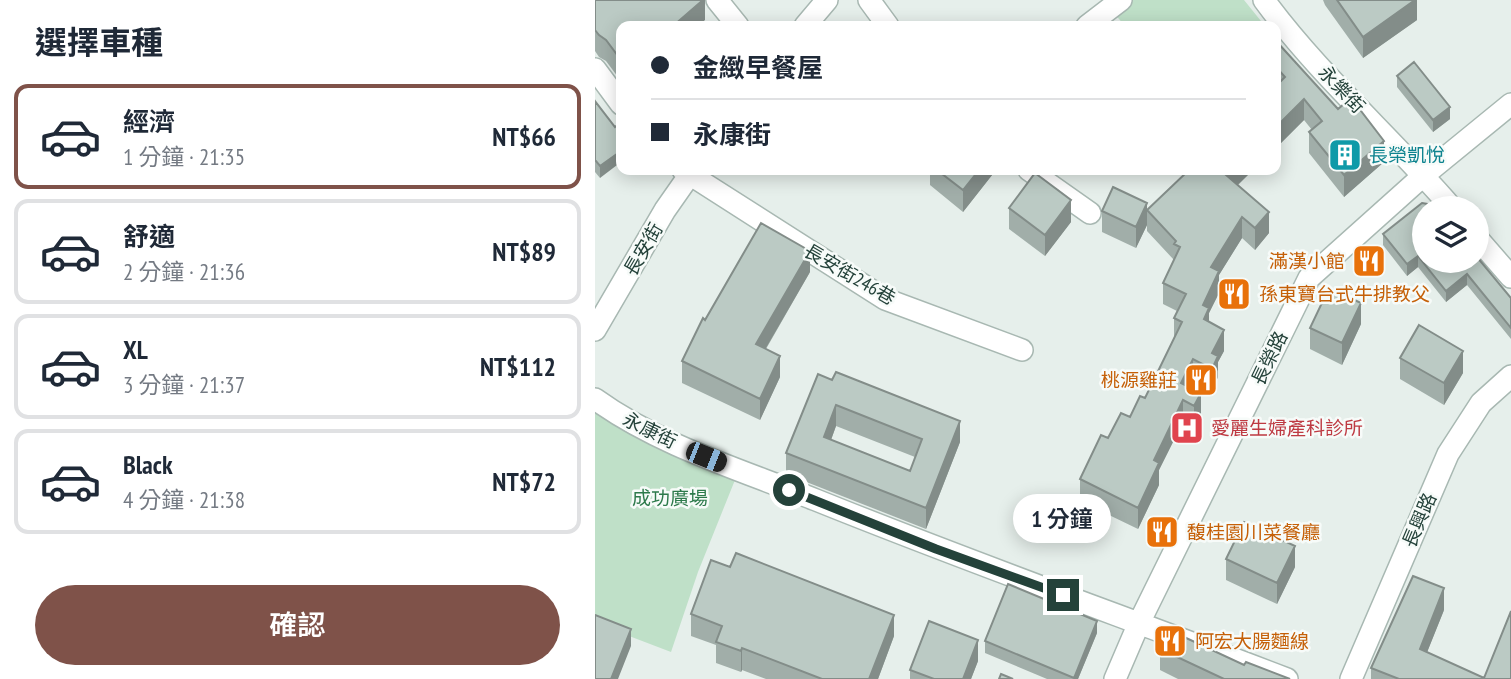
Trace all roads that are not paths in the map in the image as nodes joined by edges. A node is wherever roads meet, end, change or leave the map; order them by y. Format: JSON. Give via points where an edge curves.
{"nodes":[{"id":1,"x":717,"y":0,"type":"edge"},
{"id":2,"x":827,"y":0,"type":"edge"},
{"id":3,"x":869,"y":0,"type":"edge"},
{"id":4,"x":1264,"y":0,"type":"edge"},
{"id":5,"x":1115,"y":13,"type":"edge"},
{"id":6,"x":734,"y":21,"type":"edge"},
{"id":7,"x":809,"y":21,"type":"edge"},
{"id":8,"x":884,"y":21,"type":"edge"},
{"id":9,"x":1098,"y":21,"type":"edge"},
{"id":10,"x":1279,"y":21,"type":"edge"},
{"id":11,"x":1281,"y":23,"type":"edge"},
{"id":12,"x":595,"y":69,"type":"edge"},
{"id":13,"x":616,"y":97,"type":"edge"},
{"id":14,"x":1511,"y":104,"type":"edge"},
{"id":15,"x":686,"y":175,"type":"edge"},
{"id":16,"x":693,"y":175,"type":"edge"},
{"id":17,"x":1037,"y":175,"type":"edge"},
{"id":18,"x":1424,"y":175,"type":"junction"},
{"id":19,"x":1442,"y":196,"type":"edge"},
{"id":20,"x":1090,"y":214,"type":"dead end"},
{"id":21,"x":1489,"y":252,"type":"edge"},
{"id":22,"x":1511,"y":277,"type":"edge"},
{"id":23,"x":595,"y":330,"type":"edge"},
{"id":24,"x":1022,"y":350,"type":"dead end"},
{"id":25,"x":1511,"y":376,"type":"edge"},
{"id":26,"x":595,"y":399,"type":"edge"},
{"id":27,"x":1139,"y":622,"type":"junction"},
{"id":28,"x":1115,"y":679,"type":"edge"},
{"id":29,"x":1287,"y":679,"type":"edge"},
{"id":30,"x":1351,"y":679,"type":"edge"}],
"edges":[{"from":1,"to":6,"type":"street"},
{"from":2,"to":7,"type":"street"},
{"from":3,"to":8,"type":"street"},
{"from":4,"to":10,"type":"street","name":"永樂街"},
{"from":5,"to":9,"type":"street"},
{"from":11,"to":18,"type":"street","name":"永樂街"},
{"from":12,"to":13,"type":"street"},
{"from":14,"to":18,"type":"street","name":"長榮路"},
{"from":15,"to":23,"type":"street","name":"長安街"},
{"from":16,"to":24,"type":"street","name":"長安街246巷","via":[[885,299]]},
{"from":17,"to":20,"type":"street"},
{"from":18,"to":19,"type":"street","name":"永樂街"},
{"from":18,"to":27,"type":"street","name":"長榮路","via":[[1309,278]]},
{"from":21,"to":22,"type":"street"},
{"from":25,"to":30,"type":"street","name":"長興路","via":[[1481,403],[1448,453]]},
{"from":26,"to":27,"type":"street","name":"永康街","via":[[619,416],[706,457],[936,549]]},
{"from":27,"to":28,"type":"street","name":"長榮路"},
{"from":27,"to":29,"type":"street","name":"永康街"}]}
